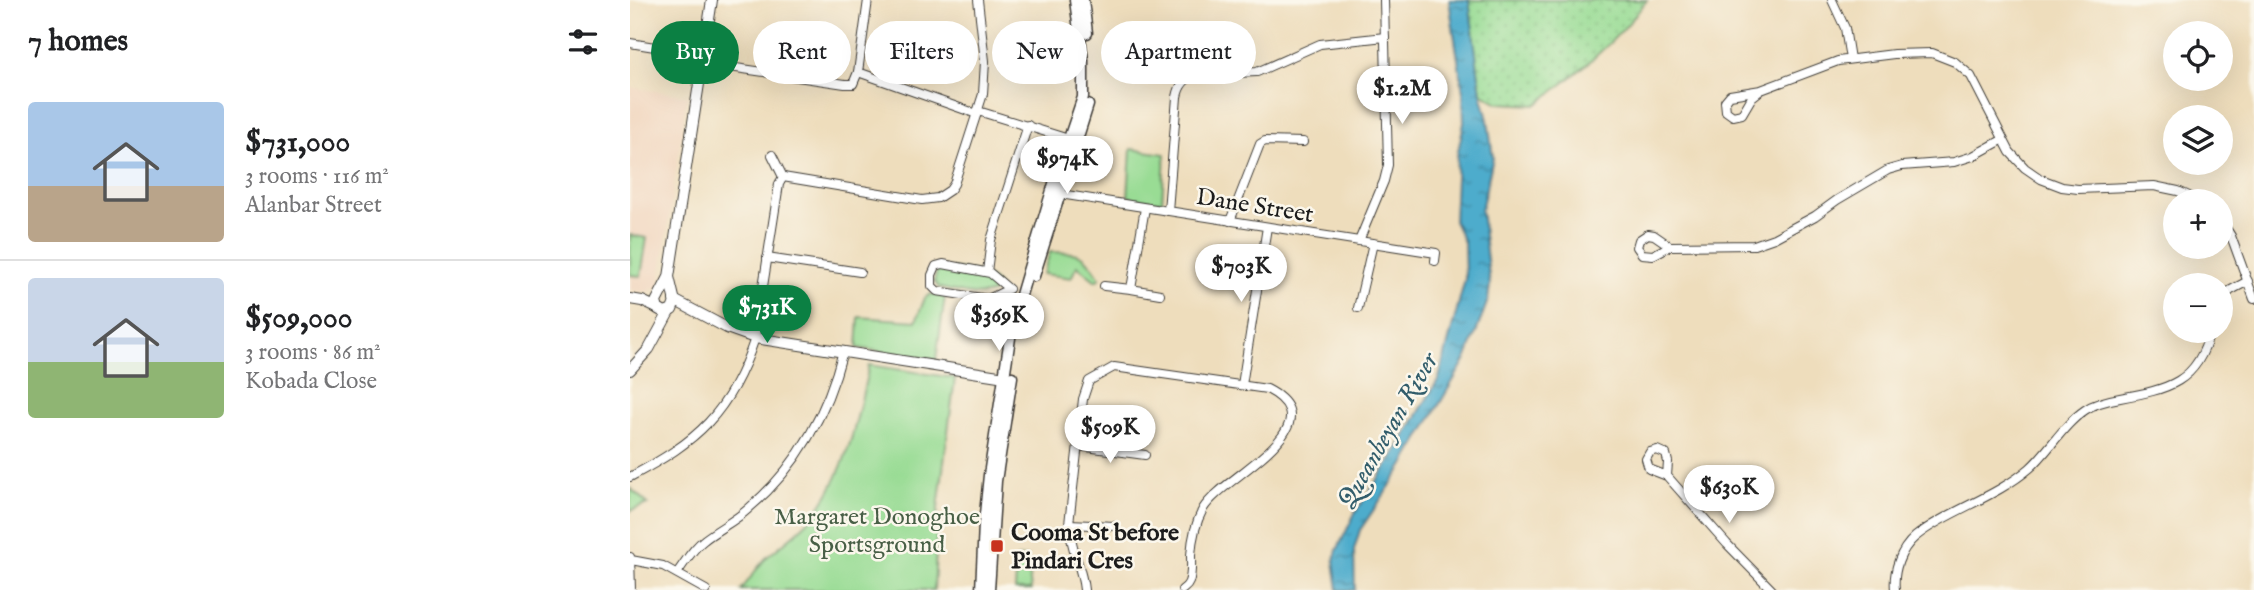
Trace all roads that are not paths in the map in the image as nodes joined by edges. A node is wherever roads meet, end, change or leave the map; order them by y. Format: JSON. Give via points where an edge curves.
{"nodes":[{"id":1,"x":712,"y":0,"type":"edge"},
{"id":2,"x":868,"y":0,"type":"edge"},
{"id":3,"x":978,"y":0,"type":"edge"},
{"id":4,"x":1075,"y":0,"type":"edge"},
{"id":5,"x":1083,"y":0,"type":"edge"},
{"id":6,"x":1384,"y":0,"type":"edge"},
{"id":7,"x":1832,"y":0,"type":"edge"},
{"id":8,"x":709,"y":21,"type":"edge"},
{"id":9,"x":1385,"y":37,"type":"junction"},
{"id":10,"x":630,"y":43,"type":"edge"},
{"id":11,"x":651,"y":48,"type":"edge"},
{"id":12,"x":1850,"y":59,"type":"junction"},
{"id":13,"x":739,"y":66,"type":"edge"},
{"id":14,"x":858,"y":72,"type":"junction"},
{"id":15,"x":1256,"y":72,"type":"edge"},
{"id":16,"x":699,"y":84,"type":"edge"},
{"id":17,"x":1182,"y":84,"type":"edge"},
{"id":18,"x":1761,"y":90,"type":"junction"},
{"id":19,"x":1739,"y":93,"type":"junction"},
{"id":20,"x":1747,"y":108,"type":"junction"},
{"id":21,"x":978,"y":113,"type":"junction"},
{"id":22,"x":1028,"y":125,"type":"junction"},
{"id":23,"x":1073,"y":140,"type":"junction"},
{"id":24,"x":2002,"y":140,"type":"junction"},
{"id":25,"x":1303,"y":142,"type":"dead end"},
{"id":26,"x":772,"y":155,"type":"dead end"},
{"id":27,"x":1064,"y":156,"type":"junction"},
{"id":28,"x":783,"y":177,"type":"junction"},
{"id":29,"x":2168,"y":189,"type":"edge"},
{"id":30,"x":1060,"y":194,"type":"junction"},
{"id":31,"x":1145,"y":208,"type":"junction"},
{"id":32,"x":1168,"y":212,"type":"junction"},
{"id":33,"x":1230,"y":221,"type":"junction"},
{"id":34,"x":1041,"y":225,"type":"junction"},
{"id":35,"x":1267,"y":227,"type":"junction"},
{"id":36,"x":1359,"y":241,"type":"junction"},
{"id":37,"x":2233,"y":241,"type":"edge"},
{"id":38,"x":1373,"y":243,"type":"junction"},
{"id":39,"x":1670,"y":246,"type":"dead end"},
{"id":40,"x":767,"y":258,"type":"junction"},
{"id":41,"x":1435,"y":261,"type":"dead end"},
{"id":42,"x":860,"y":272,"type":"dead end"},
{"id":43,"x":987,"y":272,"type":"junction"},
{"id":44,"x":2248,"y":281,"type":"junction"},
{"id":45,"x":1104,"y":286,"type":"dead end"},
{"id":46,"x":1009,"y":289,"type":"junction"},
{"id":47,"x":1131,"y":289,"type":"junction"},
{"id":48,"x":2233,"y":289,"type":"edge"},
{"id":49,"x":1025,"y":293,"type":"junction"},
{"id":50,"x":1160,"y":293,"type":"dead end"},
{"id":51,"x":630,"y":299,"type":"edge"},
{"id":52,"x":2254,"y":299,"type":"edge"},
{"id":53,"x":665,"y":304,"type":"junction"},
{"id":54,"x":1358,"y":308,"type":"dead end"},
{"id":55,"x":755,"y":338,"type":"junction"},
{"id":56,"x":2206,"y":343,"type":"edge"},
{"id":57,"x":843,"y":351,"type":"junction"},
{"id":58,"x":630,"y":370,"type":"edge"},
{"id":59,"x":1008,"y":377,"type":"junction"},
{"id":60,"x":1242,"y":385,"type":"junction"},
{"id":61,"x":1079,"y":446,"type":"junction"},
{"id":62,"x":1145,"y":455,"type":"dead end"},
{"id":63,"x":1667,"y":476,"type":"dead end"},
{"id":64,"x":630,"y":477,"type":"edge"},
{"id":65,"x":1069,"y":524,"type":"junction"},
{"id":66,"x":1115,"y":526,"type":"dead end"},
{"id":67,"x":630,"y":559,"type":"edge"},
{"id":68,"x":677,"y":573,"type":"junction"},
{"id":69,"x":631,"y":590,"type":"edge"},
{"id":70,"x":706,"y":590,"type":"edge"},
{"id":71,"x":981,"y":590,"type":"edge"},
{"id":72,"x":989,"y":590,"type":"edge"},
{"id":73,"x":1084,"y":590,"type":"edge"},
{"id":74,"x":1182,"y":590,"type":"edge"},
{"id":75,"x":1772,"y":590,"type":"edge"},
{"id":76,"x":1895,"y":590,"type":"edge"}],
"edges":[{"from":1,"to":8,"type":"street"},
{"from":2,"to":14,"type":"street"},
{"from":3,"to":21,"type":"street","via":[[985,73]]},
{"from":4,"to":23,"type":"main road","via":[[1084,90]]},
{"from":5,"to":23,"type":"main road","via":[[1090,96]]},
{"from":6,"to":9,"type":"street"},
{"from":7,"to":12,"type":"street","via":[[1845,27]]},
{"from":9,"to":15,"type":"street","via":[[1320,44]]},
{"from":9,"to":36,"type":"street","via":[[1388,165]]},
{"from":10,"to":11,"type":"street"},
{"from":12,"to":18,"type":"street"},
{"from":12,"to":24,"type":"street","via":[[1919,52],[1945,56],[1971,76]]},
{"from":13,"to":14,"type":"street","via":[[845,85],[855,82]]},
{"from":14,"to":21,"type":"street"},
{"from":16,"to":53,"type":"street"},
{"from":17,"to":32,"type":"street"},
{"from":18,"to":19,"type":"street"},
{"from":18,"to":20,"type":"street"},
{"from":19,"to":20,"type":"street"},
{"from":19,"to":20,"type":"street","via":[[1727,97],[1726,111],[1738,116]]},
{"from":21,"to":22,"type":"street"},
{"from":21,"to":28,"type":"street","via":[[954,184],[938,198],[922,200]]},
{"from":22,"to":23,"type":"street"},
{"from":22,"to":43,"type":"street","via":[[991,240]]},
{"from":23,"to":27,"type":"main road"},
{"from":23,"to":30,"type":"main road"},
{"from":24,"to":29,"type":"street","via":[[2025,168],[2052,184],[2078,189]]},
{"from":24,"to":39,"type":"street","via":[[1954,162],[1888,170],[1774,238],[1754,245]]},
{"from":25,"to":33,"type":"street","via":[[1260,144]]},
{"from":26,"to":28,"type":"street"},
{"from":27,"to":30,"type":"main road"},
{"from":27,"to":34,"type":"main road"},
{"from":28,"to":40,"type":"street"},
{"from":30,"to":31,"type":"street","name":"Dane Street"},
{"from":30,"to":34,"type":"main road","via":[[1052,200]]},
{"from":30,"to":49,"type":"main road"},
{"from":31,"to":32,"type":"street","name":"Dane Street"},
{"from":31,"to":47,"type":"street"},
{"from":32,"to":33,"type":"street","name":"Dane Street"},
{"from":33,"to":35,"type":"street","name":"Dane Street"},
{"from":34,"to":49,"type":"main road"},
{"from":35,"to":36,"type":"street","name":"Dane Street"},
{"from":35,"to":60,"type":"street"},
{"from":36,"to":38,"type":"street","name":"Dane Street"},
{"from":37,"to":44,"type":"street"},
{"from":38,"to":41,"type":"street","name":"Dane Street","via":[[1436,253]]},
{"from":38,"to":54,"type":"street"},
{"from":40,"to":42,"type":"street"},
{"from":40,"to":55,"type":"street"},
{"from":43,"to":46,"type":"street"},
{"from":43,"to":46,"type":"street","via":[[940,265],[934,269],[931,283],[937,291],[984,299]]},
{"from":44,"to":48,"type":"street"},
{"from":44,"to":52,"type":"street"},
{"from":45,"to":47,"type":"street"},
{"from":46,"to":49,"type":"street"},
{"from":47,"to":50,"type":"street"},
{"from":49,"to":59,"type":"main road","via":[[1012,325]]},
{"from":51,"to":53,"type":"street"},
{"from":53,"to":55,"type":"street"},
{"from":53,"to":58,"type":"street","via":[[649,349]]},
{"from":55,"to":57,"type":"street"},
{"from":55,"to":64,"type":"street","via":[[733,391],[715,416],[682,447]]},
{"from":56,"to":76,"type":"street","via":[[2202,358],[2185,377],[2154,391],[2084,410],[2013,481],[1914,538],[1899,559]]},
{"from":57,"to":59,"type":"street"},
{"from":57,"to":68,"type":"street","via":[[822,413],[787,471],[746,512],[704,540]]},
{"from":59,"to":71,"type":"main road","via":[[986,499]]},
{"from":59,"to":72,"type":"main road"},
{"from":60,"to":61,"type":"street","via":[[1114,367],[1085,388]]},
{"from":60,"to":74,"type":"street","via":[[1280,396],[1291,421],[1287,433],[1203,508],[1194,535],[1189,583]]},
{"from":61,"to":62,"type":"street"},
{"from":61,"to":65,"type":"street"},
{"from":63,"to":75,"type":"street"},
{"from":65,"to":66,"type":"street"},
{"from":65,"to":73,"type":"street"},
{"from":67,"to":68,"type":"street"},
{"from":67,"to":69,"type":"street"},
{"from":68,"to":70,"type":"street"}]}
